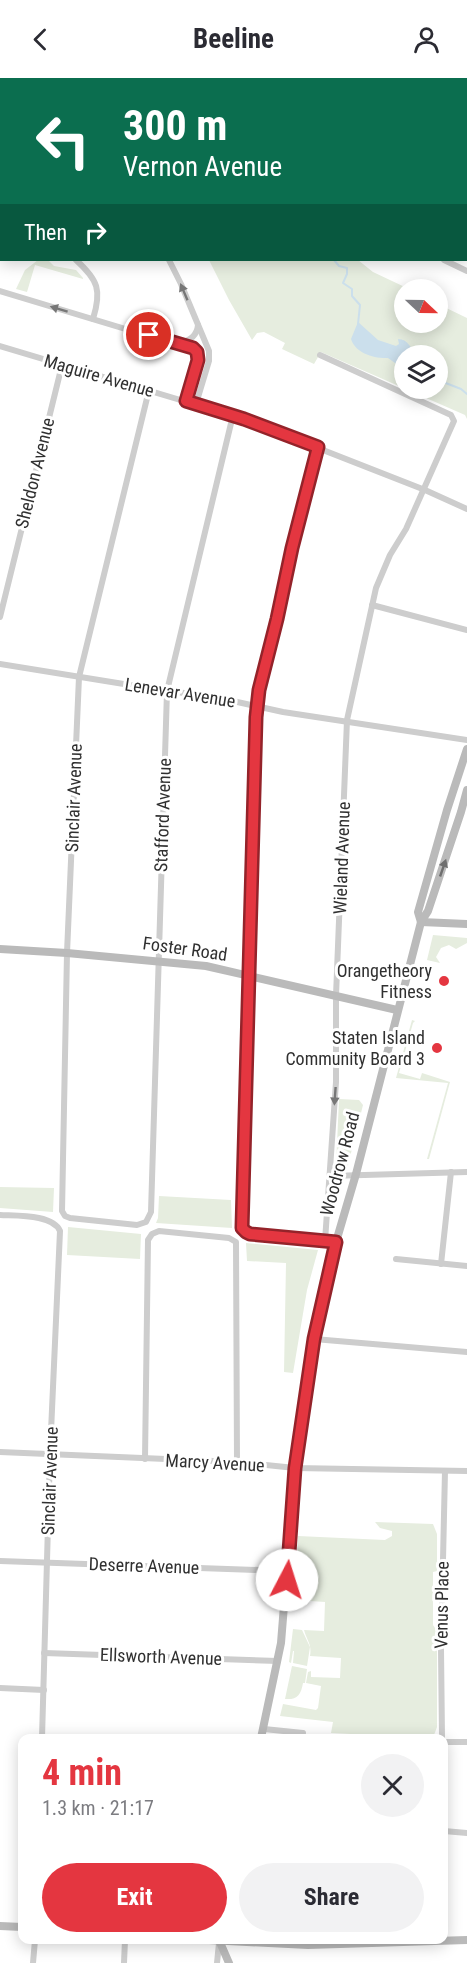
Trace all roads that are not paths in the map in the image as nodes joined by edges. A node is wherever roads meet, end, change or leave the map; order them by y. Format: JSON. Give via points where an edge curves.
{"nodes":[{"id":1,"x":77,"y":261,"type":"edge"},
{"id":2,"x":170,"y":261,"type":"edge"},
{"id":3,"x":446,"y":261,"type":"edge"},
{"id":4,"x":467,"y":271,"type":"edge"},
{"id":5,"x":0,"y":291,"type":"edge"},
{"id":6,"x":93,"y":319,"type":"junction"},
{"id":7,"x":198,"y":325,"type":"junction"},
{"id":8,"x":176,"y":343,"type":"junction"},
{"id":9,"x":0,"y":346,"type":"edge"},
{"id":10,"x":320,"y":355,"type":"dead end"},
{"id":11,"x":62,"y":365,"type":"junction"},
{"id":12,"x":149,"y":390,"type":"junction"},
{"id":13,"x":186,"y":401,"type":"junction"},
{"id":14,"x":196,"y":404,"type":"junction"},
{"id":15,"x":233,"y":415,"type":"junction"},
{"id":16,"x":318,"y":447,"type":"junction"},
{"id":17,"x":425,"y":490,"type":"junction"},
{"id":18,"x":467,"y":509,"type":"edge"},
{"id":19,"x":372,"y":605,"type":"junction"},
{"id":20,"x":0,"y":617,"type":"edge"},
{"id":21,"x":467,"y":630,"type":"edge"},
{"id":22,"x":0,"y":664,"type":"edge"},
{"id":23,"x":79,"y":677,"type":"junction"},
{"id":24,"x":167,"y":691,"type":"junction"},
{"id":25,"x":257,"y":706,"type":"junction"},
{"id":26,"x":347,"y":720,"type":"junction"},
{"id":27,"x":467,"y":740,"type":"edge"},
{"id":28,"x":467,"y":750,"type":"edge"},
{"id":29,"x":467,"y":790,"type":"edge"},
{"id":30,"x":447,"y":810,"type":"junction"},
{"id":31,"x":464,"y":813,"type":"edge"},
{"id":32,"x":421,"y":922,"type":"junction"},
{"id":33,"x":467,"y":924,"type":"edge"},
{"id":34,"x":0,"y":950,"type":"edge"},
{"id":35,"x":67,"y":953,"type":"junction"},
{"id":36,"x":158,"y":961,"type":"junction"},
{"id":37,"x":248,"y":975,"type":"junction"},
{"id":38,"x":336,"y":996,"type":"junction"},
{"id":39,"x":397,"y":1010,"type":"junction"},
{"id":40,"x":467,"y":1172,"type":"edge"},
{"id":41,"x":451,"y":1173,"type":"junction"},
{"id":42,"x":356,"y":1174,"type":"junction"},
{"id":43,"x":330,"y":1176,"type":"junction"},
{"id":44,"x":0,"y":1215,"type":"edge"},
{"id":45,"x":146,"y":1222,"type":"joint"},
{"id":46,"x":325,"y":1241,"type":"junction"},
{"id":47,"x":336,"y":1242,"type":"junction"},
{"id":48,"x":396,"y":1259,"type":"dead end"},
{"id":49,"x":441,"y":1264,"type":"junction"},
{"id":50,"x":467,"y":1266,"type":"edge"},
{"id":51,"x":314,"y":1339,"type":"junction"},
{"id":52,"x":467,"y":1352,"type":"edge"},
{"id":53,"x":0,"y":1452,"type":"edge"},
{"id":54,"x":50,"y":1454,"type":"junction"},
{"id":55,"x":145,"y":1459,"type":"junction"},
{"id":56,"x":237,"y":1462,"type":"junction"},
{"id":57,"x":295,"y":1468,"type":"junction"},
{"id":58,"x":445,"y":1471,"type":"junction"},
{"id":59,"x":467,"y":1471,"type":"edge"},
{"id":60,"x":0,"y":1561,"type":"edge"},
{"id":61,"x":47,"y":1563,"type":"junction"},
{"id":62,"x":287,"y":1571,"type":"junction"},
{"id":63,"x":44,"y":1653,"type":"junction"},
{"id":64,"x":278,"y":1661,"type":"junction"},
{"id":65,"x":0,"y":1688,"type":"edge"},
{"id":66,"x":44,"y":1690,"type":"junction"},
{"id":67,"x":264,"y":1729,"type":"junction"},
{"id":68,"x":303,"y":1733,"type":"dead end"},
{"id":69,"x":42,"y":1734,"type":"edge"},
{"id":70,"x":262,"y":1734,"type":"edge"},
{"id":71,"x":443,"y":1734,"type":"edge"},
{"id":72,"x":448,"y":1740,"type":"edge"},
{"id":73,"x":467,"y":1742,"type":"edge"},
{"id":74,"x":448,"y":1831,"type":"edge"},
{"id":75,"x":467,"y":1833,"type":"edge"},
{"id":76,"x":0,"y":1926,"type":"edge"},
{"id":77,"x":18,"y":1927,"type":"edge"},
{"id":78,"x":467,"y":1940,"type":"edge"},
{"id":79,"x":448,"y":1941,"type":"edge"},
{"id":80,"x":34,"y":1944,"type":"edge"},
{"id":81,"x":125,"y":1944,"type":"edge"},
{"id":82,"x":218,"y":1944,"type":"edge"},
{"id":83,"x":221,"y":1944,"type":"edge"},
{"id":84,"x":278,"y":1944,"type":"edge"},
{"id":85,"x":361,"y":1944,"type":"edge"},
{"id":86,"x":33,"y":1963,"type":"edge"},
{"id":87,"x":124,"y":1963,"type":"edge"},
{"id":88,"x":216,"y":1963,"type":"edge"},
{"id":89,"x":229,"y":1963,"type":"edge"}],
"edges":[{"from":1,"to":6,"type":"street","via":[[96,282],[98,303]]},
{"from":7,"to":2,"type":"street","one_way":true},
{"from":3,"to":4,"type":"street"},
{"from":6,"to":5,"type":"street","one_way":true},
{"from":6,"to":8,"type":"street"},
{"from":7,"to":8,"type":"street","via":[[186,342]]},
{"from":7,"to":14,"type":"street","via":[[209,351],[209,362]]},
{"from":8,"to":13,"type":"street","via":[[197,353]]},
{"from":9,"to":11,"type":"street","name":"Maguire Avenue"},
{"from":10,"to":17,"type":"street","name":"Wieland Avenue","via":[[454,418]]},
{"from":11,"to":12,"type":"street","name":"Maguire Avenue"},
{"from":11,"to":20,"type":"street","name":"Sheldon Avenue"},
{"from":12,"to":13,"type":"street","name":"Maguire Avenue"},
{"from":12,"to":23,"type":"street","name":"Sinclair Avenue"},
{"from":13,"to":14,"type":"street","name":"Maguire Avenue"},
{"from":14,"to":15,"type":"street","name":"Maguire Avenue"},
{"from":15,"to":16,"type":"street","name":"Maguire Avenue"},
{"from":15,"to":24,"type":"street","name":"Stafford Avenue"},
{"from":16,"to":17,"type":"street","name":"Maguire Avenue"},
{"from":16,"to":25,"type":"street"},
{"from":17,"to":18,"type":"street","name":"Maguire Avenue"},
{"from":17,"to":19,"type":"street","name":"Wieland Avenue","via":[[382,572]]},
{"from":19,"to":21,"type":"street"},
{"from":19,"to":26,"type":"street","name":"Wieland Avenue"},
{"from":22,"to":23,"type":"street","name":"Lenevar Avenue"},
{"from":23,"to":24,"type":"street","name":"Lenevar Avenue"},
{"from":23,"to":35,"type":"street","name":"Sinclair Avenue"},
{"from":24,"to":25,"type":"street","name":"Lenevar Avenue"},
{"from":24,"to":36,"type":"street","name":"Stafford Avenue"},
{"from":25,"to":26,"type":"street","name":"Lenevar Avenue"},
{"from":25,"to":37,"type":"street"},
{"from":26,"to":27,"type":"street","name":"Lenevar Avenue"},
{"from":26,"to":38,"type":"street","name":"Wieland Avenue"},
{"from":28,"to":30,"type":"street","name":"Woodrow Road"},
{"from":29,"to":31,"type":"street","name":"Woodrow Road"},
{"from":30,"to":31,"type":"street"},
{"from":30,"to":32,"type":"street","name":"Woodrow Road","via":[[418,912]]},
{"from":32,"to":31,"type":"street","name":"Woodrow Road","one_way":true},
{"from":32,"to":33,"type":"street"},
{"from":32,"to":39,"type":"street","name":"Woodrow Road"},
{"from":34,"to":35,"type":"street","name":"Foster Road"},
{"from":35,"to":36,"type":"street","name":"Foster Road"},
{"from":35,"to":45,"type":"street","name":"Sinclair Avenue","via":[[63,1215],[137,1225]]},
{"from":36,"to":37,"type":"street","name":"Foster Road"},
{"from":36,"to":45,"type":"street","name":"Stafford Avenue","via":[[150,1212]]},
{"from":37,"to":38,"type":"street","name":"Foster Road"},
{"from":37,"to":46,"type":"street","via":[[241,1226],[250,1234]]},
{"from":38,"to":39,"type":"street","name":"Foster Road"},
{"from":38,"to":43,"type":"street","name":"Wieland Avenue","one_way":true},
{"from":39,"to":42,"type":"street","name":"Woodrow Road"},
{"from":40,"to":41,"type":"street"},
{"from":41,"to":42,"type":"street"},
{"from":41,"to":49,"type":"street"},
{"from":42,"to":43,"type":"street"},
{"from":42,"to":47,"type":"street","name":"Woodrow Road"},
{"from":43,"to":46,"type":"street","name":"Wieland Avenue"},
{"from":44,"to":54,"type":"street","name":"Sinclair Avenue","via":[[46,1219],[60,1231]]},
{"from":46,"to":47,"type":"street"},
{"from":47,"to":51,"type":"street","name":"Woodrow Road"},
{"from":48,"to":49,"type":"street"},
{"from":49,"to":50,"type":"street"},
{"from":51,"to":52,"type":"street"},
{"from":51,"to":57,"type":"street","name":"Woodrow Road"},
{"from":53,"to":54,"type":"street","name":"Marcy Avenue"},
{"from":54,"to":55,"type":"street","name":"Marcy Avenue"},
{"from":54,"to":61,"type":"street","name":"Sinclair Avenue"},
{"from":55,"to":56,"type":"street","name":"Marcy Avenue"},
{"from":55,"to":56,"type":"street","via":[[148,1240],[159,1230],[229,1238],[237,1245]]},
{"from":56,"to":57,"type":"street","name":"Marcy Avenue"},
{"from":57,"to":58,"type":"street","name":"Marcy Avenue"},
{"from":57,"to":62,"type":"street","name":"Woodrow Road"},
{"from":58,"to":59,"type":"street","name":"Marcy Avenue"},
{"from":58,"to":71,"type":"street","name":"Venus Place"},
{"from":60,"to":61,"type":"street","name":"Deserre Avenue"},
{"from":61,"to":62,"type":"street","name":"Deserre Avenue"},
{"from":61,"to":63,"type":"street","name":"Sinclair Avenue"},
{"from":62,"to":64,"type":"street","name":"Woodrow Road"},
{"from":63,"to":64,"type":"street","name":"Ellsworth Avenue"},
{"from":63,"to":66,"type":"street","name":"Sinclair Avenue"},
{"from":64,"to":67,"type":"street","name":"Woodrow Road"},
{"from":65,"to":66,"type":"street"},
{"from":66,"to":69,"type":"street","name":"Sinclair Avenue"},
{"from":67,"to":68,"type":"street"},
{"from":67,"to":70,"type":"street","name":"Woodrow Road"},
{"from":72,"to":73,"type":"street"},
{"from":74,"to":75,"type":"street"},
{"from":76,"to":77,"type":"street"},
{"from":78,"to":79,"type":"street"},
{"from":80,"to":86,"type":"street"},
{"from":81,"to":87,"type":"street"},
{"from":82,"to":88,"type":"street"},
{"from":83,"to":89,"type":"street"},
{"from":84,"to":85,"type":"street"}]}
